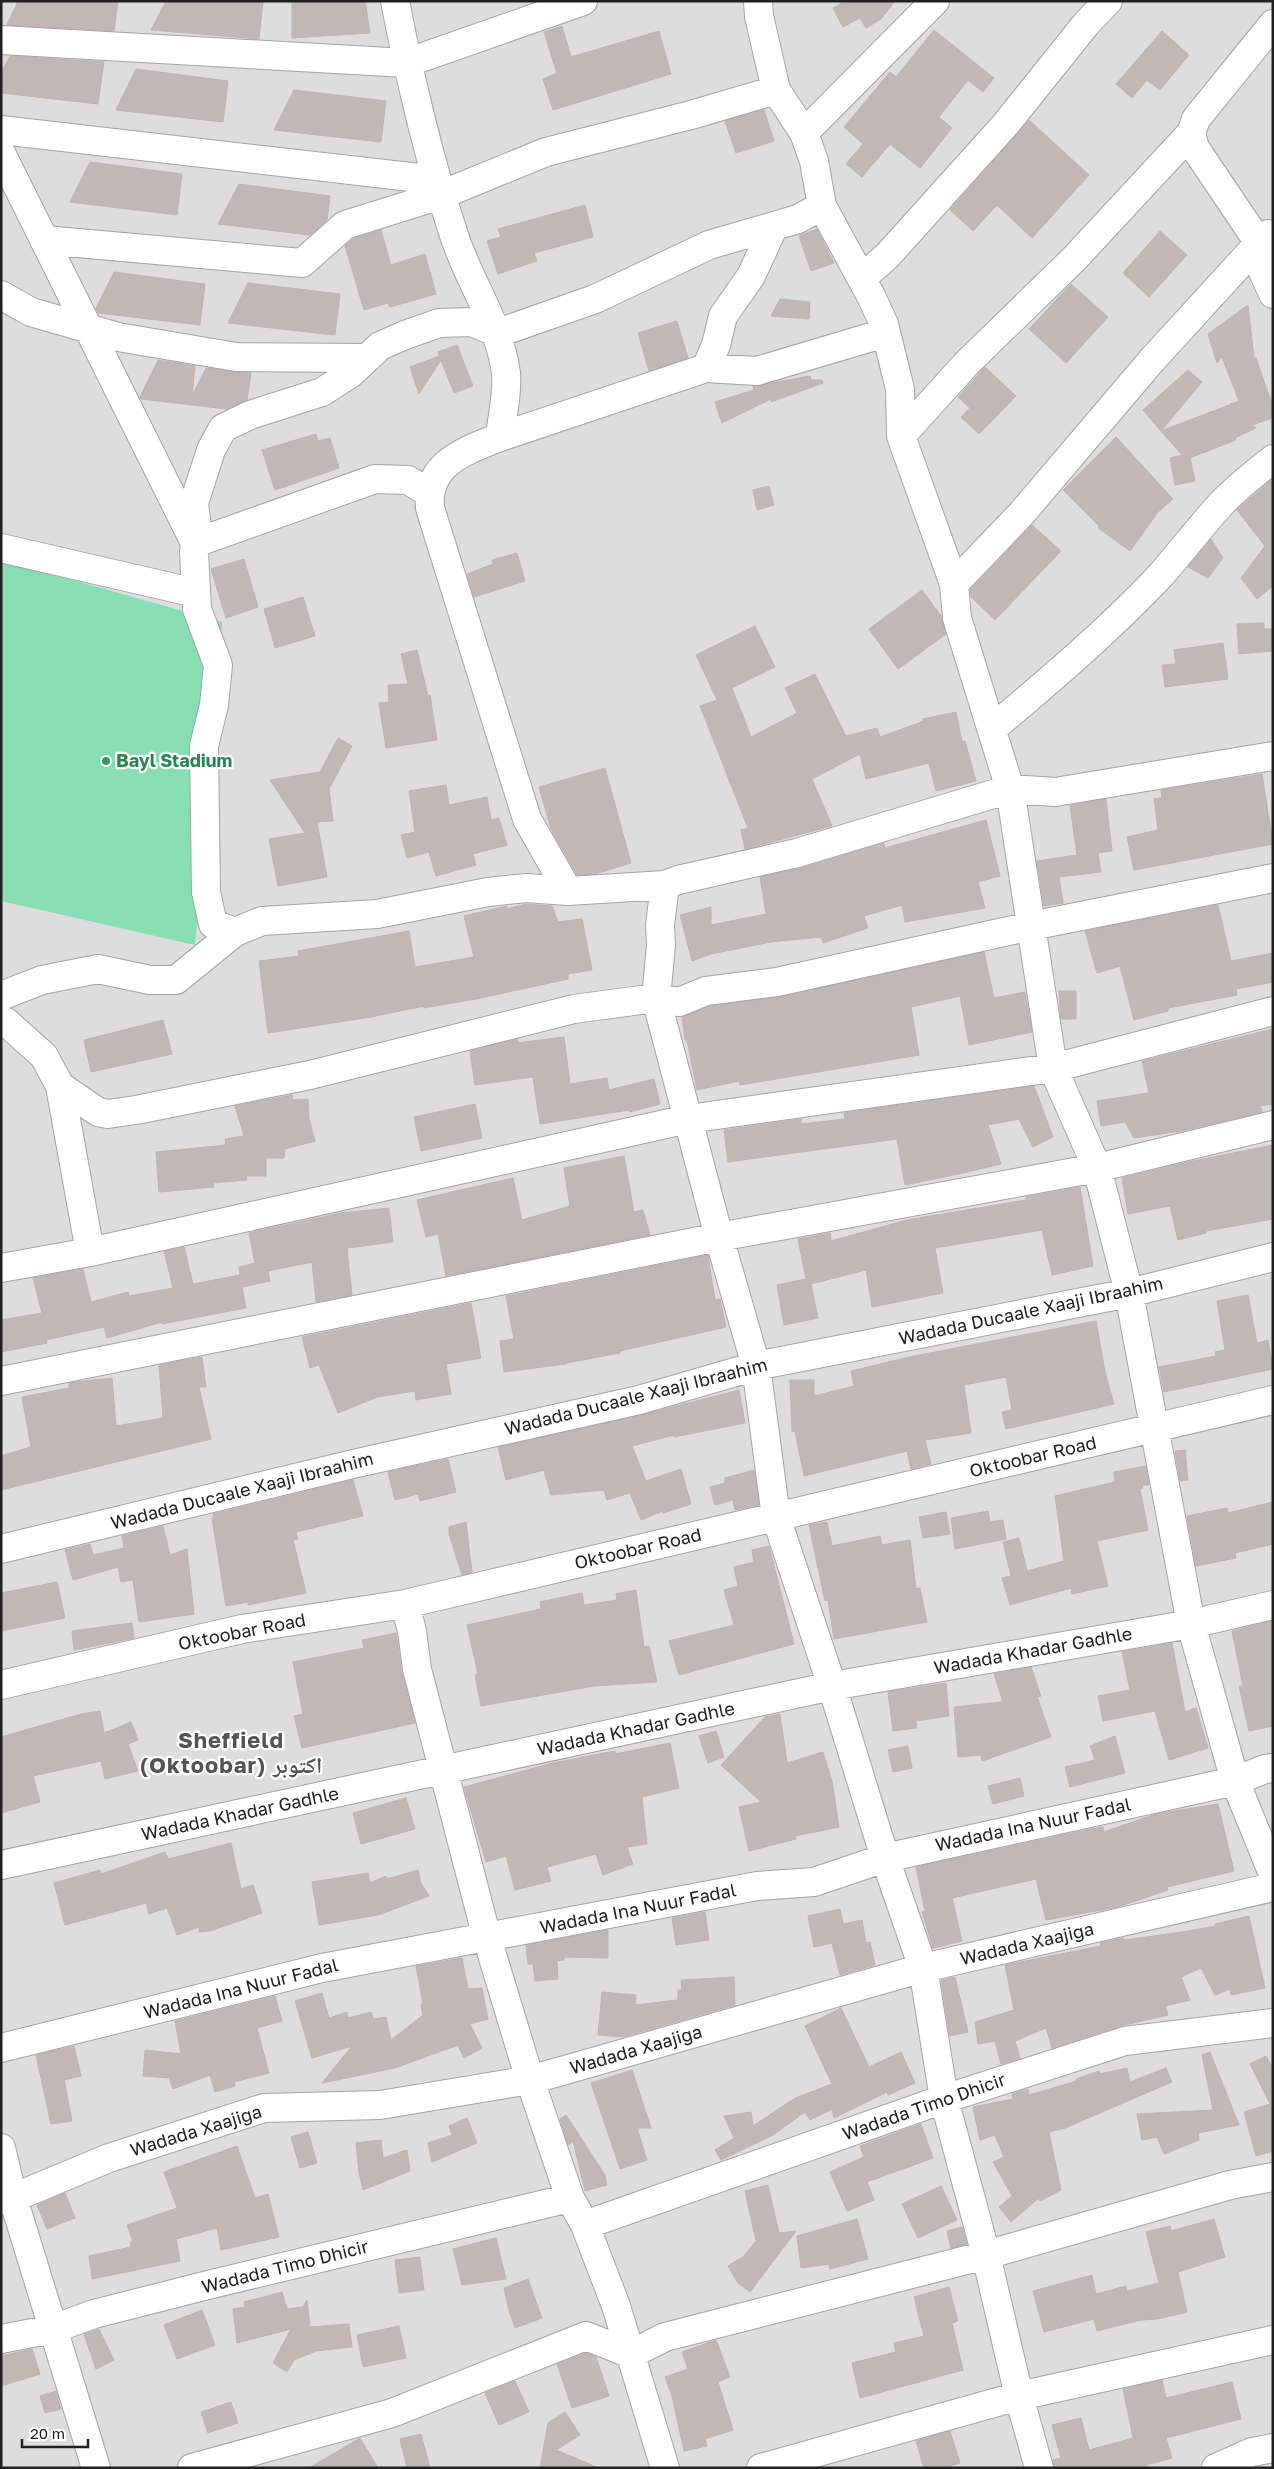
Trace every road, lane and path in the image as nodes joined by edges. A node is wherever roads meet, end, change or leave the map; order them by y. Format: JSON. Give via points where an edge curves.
{"nodes":[{"id":1,"x":394,"y":1,"type":"edge"},
{"id":2,"x":583,"y":1,"type":"edge"},
{"id":3,"x":758,"y":1,"type":"edge"},
{"id":4,"x":935,"y":1,"type":"edge"},
{"id":5,"x":1108,"y":1,"type":"edge"},
{"id":6,"x":1273,"y":24,"type":"edge"},
{"id":7,"x":1,"y":40,"type":"edge"},
{"id":8,"x":406,"y":63,"type":"junction"},
{"id":9,"x":776,"y":90,"type":"junction"},
{"id":10,"x":1,"y":130,"type":"edge"},
{"id":11,"x":804,"y":133,"type":"junction"},
{"id":12,"x":1191,"y":134,"type":"junction"},
{"id":13,"x":1,"y":153,"type":"edge"},
{"id":14,"x":439,"y":188,"type":"junction"},
{"id":15,"x":822,"y":206,"type":"junction"},
{"id":16,"x":774,"y":226,"type":"junction"},
{"id":17,"x":1266,"y":236,"type":"edge"},
{"id":18,"x":44,"y":240,"type":"junction"},
{"id":19,"x":862,"y":278,"type":"junction"},
{"id":20,"x":1,"y":294,"type":"edge"},
{"id":21,"x":1273,"y":294,"type":"edge"},
{"id":22,"x":88,"y":328,"type":"junction"},
{"id":23,"x":498,"y":333,"type":"junction"},
{"id":24,"x":885,"y":333,"type":"junction"},
{"id":25,"x":367,"y":358,"type":"junction"},
{"id":26,"x":706,"y":368,"type":"junction"},
{"id":27,"x":500,"y":436,"type":"junction"},
{"id":28,"x":901,"y":436,"type":"junction"},
{"id":29,"x":1273,"y":459,"type":"edge"},
{"id":30,"x":429,"y":494,"type":"junction"},
{"id":31,"x":195,"y":543,"type":"junction"},
{"id":32,"x":1,"y":548,"type":"edge"},
{"id":33,"x":954,"y":584,"type":"junction"},
{"id":34,"x":196,"y":593,"type":"junction"},
{"id":35,"x":992,"y":728,"type":"junction"},
{"id":36,"x":1273,"y":756,"type":"edge"},
{"id":37,"x":1010,"y":789,"type":"junction"},
{"id":38,"x":1273,"y":878,"type":"edge"},
{"id":39,"x":665,"y":885,"type":"junction"},
{"id":40,"x":568,"y":891,"type":"junction"},
{"id":41,"x":1031,"y":926,"type":"junction"},
{"id":42,"x":235,"y":932,"type":"junction"},
{"id":43,"x":1,"y":996,"type":"edge"},
{"id":44,"x":656,"y":998,"type":"junction"},
{"id":45,"x":1273,"y":1011,"type":"edge"},
{"id":46,"x":1,"y":1020,"type":"edge"},
{"id":47,"x":1053,"y":1068,"type":"junction"},
{"id":48,"x":60,"y":1086,"type":"junction"},
{"id":49,"x":688,"y":1119,"type":"junction"},
{"id":50,"x":1273,"y":1125,"type":"edge"},
{"id":51,"x":1097,"y":1168,"type":"junction"},
{"id":52,"x":719,"y":1237,"type":"junction"},
{"id":53,"x":90,"y":1252,"type":"junction"},
{"id":54,"x":1273,"y":1257,"type":"edge"},
{"id":55,"x":1,"y":1268,"type":"edge"},
{"id":56,"x":1129,"y":1293,"type":"junction"},
{"id":57,"x":756,"y":1366,"type":"junction"},
{"id":58,"x":1,"y":1381,"type":"edge"},
{"id":59,"x":1273,"y":1400,"type":"edge"},
{"id":60,"x":1154,"y":1429,"type":"junction"},
{"id":61,"x":776,"y":1517,"type":"junction"},
{"id":62,"x":1,"y":1550,"type":"edge"},
{"id":63,"x":405,"y":1604,"type":"junction"},
{"id":64,"x":1273,"y":1605,"type":"edge"},
{"id":65,"x":1191,"y":1624,"type":"junction"},
{"id":66,"x":1,"y":1686,"type":"edge"},
{"id":67,"x":832,"y":1686,"type":"junction"},
{"id":68,"x":1273,"y":1768,"type":"edge"},
{"id":69,"x":445,"y":1770,"type":"junction"},
{"id":70,"x":1234,"y":1781,"type":"junction"},
{"id":71,"x":885,"y":1858,"type":"junction"},
{"id":72,"x":1,"y":1865,"type":"edge"},
{"id":73,"x":1273,"y":1874,"type":"edge"},
{"id":74,"x":1273,"y":1887,"type":"edge"},
{"id":75,"x":488,"y":1938,"type":"junction"},
{"id":76,"x":923,"y":1968,"type":"junction"},
{"id":77,"x":1273,"y":2023,"type":"edge"},
{"id":78,"x":1,"y":2048,"type":"edge"},
{"id":79,"x":530,"y":2080,"type":"junction"},
{"id":80,"x":944,"y":2099,"type":"junction"},
{"id":81,"x":1,"y":2148,"type":"edge"},
{"id":82,"x":1273,"y":2177,"type":"edge"},
{"id":83,"x":570,"y":2198,"type":"junction"},
{"id":84,"x":7,"y":2199,"type":"edge"},
{"id":85,"x":585,"y":2226,"type":"junction"},
{"id":86,"x":986,"y":2255,"type":"junction"},
{"id":87,"x":53,"y":2329,"type":"junction"},
{"id":88,"x":1,"y":2339,"type":"edge"},
{"id":89,"x":1273,"y":2340,"type":"edge"},
{"id":90,"x":631,"y":2354,"type":"junction"},
{"id":91,"x":1019,"y":2396,"type":"junction"},
{"id":92,"x":1273,"y":2448,"type":"edge"},
{"id":93,"x":96,"y":2468,"type":"edge"},
{"id":94,"x":192,"y":2468,"type":"edge"},
{"id":95,"x":665,"y":2468,"type":"edge"},
{"id":96,"x":761,"y":2468,"type":"edge"},
{"id":97,"x":1039,"y":2468,"type":"edge"},
{"id":98,"x":1216,"y":2468,"type":"edge"}],
"edges":[{"from":1,"to":8,"type":"street"},
{"from":2,"to":8,"type":"street"},
{"from":3,"to":9,"type":"street"},
{"from":4,"to":11,"type":"street"},
{"from":5,"to":19,"type":"street","via":[[1005,125],[887,256]]},
{"from":6,"to":12,"type":"street","via":[[1196,119]]},
{"from":7,"to":8,"type":"street"},
{"from":8,"to":14,"type":"street"},
{"from":9,"to":11,"type":"street"},
{"from":9,"to":14,"type":"street","via":[[546,152]]},
{"from":10,"to":14,"type":"street"},
{"from":11,"to":15,"type":"street","via":[[814,161]]},
{"from":12,"to":17,"type":"street","via":[[1195,148]]},
{"from":12,"to":28,"type":"street","via":[[1074,258],[966,364]]},
{"from":13,"to":18,"type":"street"},
{"from":14,"to":18,"type":"street","via":[[345,225],[302,263]]},
{"from":14,"to":23,"type":"street","via":[[463,263]]},
{"from":15,"to":16,"type":"street","via":[[798,219]]},
{"from":15,"to":19,"type":"street"},
{"from":16,"to":23,"type":"street","via":[[709,245],[595,299]]},
{"from":16,"to":26,"type":"street","via":[[751,276],[723,316]]},
{"from":17,"to":21,"type":"street","via":[[1262,267]]},
{"from":17,"to":33,"type":"street","via":[[1152,360],[1022,513]]},
{"from":18,"to":22,"type":"street"},
{"from":19,"to":24,"type":"street","via":[[884,324]]},
{"from":20,"to":22,"type":"street","via":[[31,312]]},
{"from":22,"to":25,"type":"street","via":[[118,337],[236,357]]},
{"from":22,"to":31,"type":"street"},
{"from":23,"to":25,"type":"street","via":[[472,322],[439,322],[380,346]]},
{"from":23,"to":27,"type":"street","via":[[506,374]]},
{"from":24,"to":26,"type":"street","via":[[757,371]]},
{"from":24,"to":28,"type":"street","via":[[900,389]]},
{"from":25,"to":31,"type":"street","via":[[350,374],[322,392],[250,415],[223,428],[211,450],[194,503]]},
{"from":26,"to":27,"type":"street"},
{"from":27,"to":30,"type":"street","via":[[461,452],[437,473]]},
{"from":28,"to":33,"type":"street"},
{"from":29,"to":35,"type":"street","via":[[1244,481],[1159,576],[1058,674]]},
{"from":30,"to":31,"type":"street","via":[[408,480],[375,479]]},
{"from":30,"to":40,"type":"street","via":[[437,535],[526,820]]},
{"from":31,"to":34,"type":"street"},
{"from":32,"to":34,"type":"street"},
{"from":33,"to":35,"type":"street","via":[[957,618]]},
{"from":34,"to":42,"type":"street","via":[[197,609],[218,665],[214,705],[204,746],[206,892],[214,924]]},
{"from":35,"to":37,"type":"street"},
{"from":36,"to":37,"type":"street","via":[[1055,792]]},
{"from":37,"to":39,"type":"street","via":[[838,842]]},
{"from":37,"to":41,"type":"street"},
{"from":38,"to":41,"type":"street"},
{"from":39,"to":40,"type":"street"},
{"from":39,"to":44,"type":"street"},
{"from":40,"to":42,"type":"street","via":[[526,888],[488,892],[377,914],[262,921]]},
{"from":41,"to":44,"type":"street","via":[[777,982],[706,991],[679,1002]]},
{"from":41,"to":47,"type":"street"},
{"from":42,"to":43,"type":"street","via":[[176,980],[150,980],[98,970],[42,980]]},
{"from":44,"to":48,"type":"street","via":[[574,1009],[310,1075],[108,1114],[98,1112]]},
{"from":44,"to":49,"type":"street"},
{"from":45,"to":47,"type":"street"},
{"from":46,"to":48,"type":"street","via":[[44,1056]]},
{"from":47,"to":49,"type":"street"},
{"from":47,"to":51,"type":"street"},
{"from":48,"to":53,"type":"street"},
{"from":49,"to":52,"type":"street"},
{"from":49,"to":53,"type":"street"},
{"from":50,"to":51,"type":"street"},
{"from":51,"to":52,"type":"street"},
{"from":51,"to":56,"type":"street"},
{"from":52,"to":57,"type":"street"},
{"from":52,"to":58,"type":"street"},
{"from":53,"to":55,"type":"street"},
{"from":54,"to":56,"type":"street","name":"Wadada Ducaale Xaaji Ibraahim"},
{"from":56,"to":57,"type":"street","name":"Wadada Ducaale Xaaji Ibraahim"},
{"from":56,"to":60,"type":"street"},
{"from":57,"to":61,"type":"street"},
{"from":57,"to":62,"type":"street","name":"Wadada Ducaale Xaaji Ibraahim","via":[[638,1400],[363,1462]]},
{"from":59,"to":60,"type":"street","name":"Oktoobar Road"},
{"from":60,"to":61,"type":"street","name":"Oktoobar Road"},
{"from":60,"to":65,"type":"street"},
{"from":61,"to":63,"type":"street","name":"Oktoobar Road"},
{"from":61,"to":67,"type":"street"},
{"from":63,"to":66,"type":"street","name":"Oktoobar Road","via":[[242,1629]]},
{"from":63,"to":69,"type":"street","via":[[417,1668]]},
{"from":64,"to":65,"type":"street","name":"Wadada Khadar Gadhle"},
{"from":65,"to":67,"type":"street","name":"Wadada Khadar Gadhle"},
{"from":65,"to":70,"type":"street"},
{"from":67,"to":69,"type":"street","name":"Wadada Khadar Gadhle"},
{"from":67,"to":71,"type":"street"},
{"from":68,"to":70,"type":"street","name":"Wadada Ina Nuur Fadal"},
{"from":69,"to":72,"type":"street","name":"Wadada Khadar Gadhle"},
{"from":69,"to":75,"type":"street"},
{"from":70,"to":71,"type":"street","name":"Wadada Ina Nuur Fadal"},
{"from":70,"to":73,"type":"street"},
{"from":71,"to":75,"type":"street","name":"Wadada Ina Nuur Fadal","via":[[814,1882],[757,1886]]},
{"from":71,"to":76,"type":"street"},
{"from":74,"to":76,"type":"street","name":"Wadada Xaajiga"},
{"from":75,"to":78,"type":"street","name":"Wadada Ina Nuur Fadal","via":[[322,1968]]},
{"from":75,"to":79,"type":"street"},
{"from":76,"to":79,"type":"street","name":"Wadada Xaajiga"},
{"from":76,"to":80,"type":"street"},
{"from":77,"to":80,"type":"street","name":"Wadada Timo Dhicir","via":[[1125,2042]]},
{"from":79,"to":83,"type":"street"},
{"from":79,"to":84,"type":"street","name":"Wadada Xaajiga","via":[[380,2105],[264,2108],[109,2158]]},
{"from":80,"to":85,"type":"street","name":"Wadada Timo Dhicir"},
{"from":80,"to":86,"type":"street"},
{"from":81,"to":84,"type":"street"},
{"from":82,"to":86,"type":"street","via":[[1230,2185]]},
{"from":83,"to":85,"type":"street"},
{"from":83,"to":87,"type":"street","name":"Wadada Timo Dhicir","via":[[198,2287],[94,2314]]},
{"from":84,"to":87,"type":"street"},
{"from":85,"to":90,"type":"street"},
{"from":86,"to":90,"type":"street","via":[[664,2337]]},
{"from":86,"to":91,"type":"street"},
{"from":87,"to":88,"type":"street","name":"Wadada Timo Dhicir"},
{"from":87,"to":93,"type":"street"},
{"from":89,"to":91,"type":"street"},
{"from":90,"to":94,"type":"street","via":[[586,2336],[392,2413]]},
{"from":90,"to":95,"type":"street"},
{"from":91,"to":96,"type":"street"},
{"from":91,"to":97,"type":"street"},
{"from":92,"to":98,"type":"street","via":[[1252,2452]]}]}
